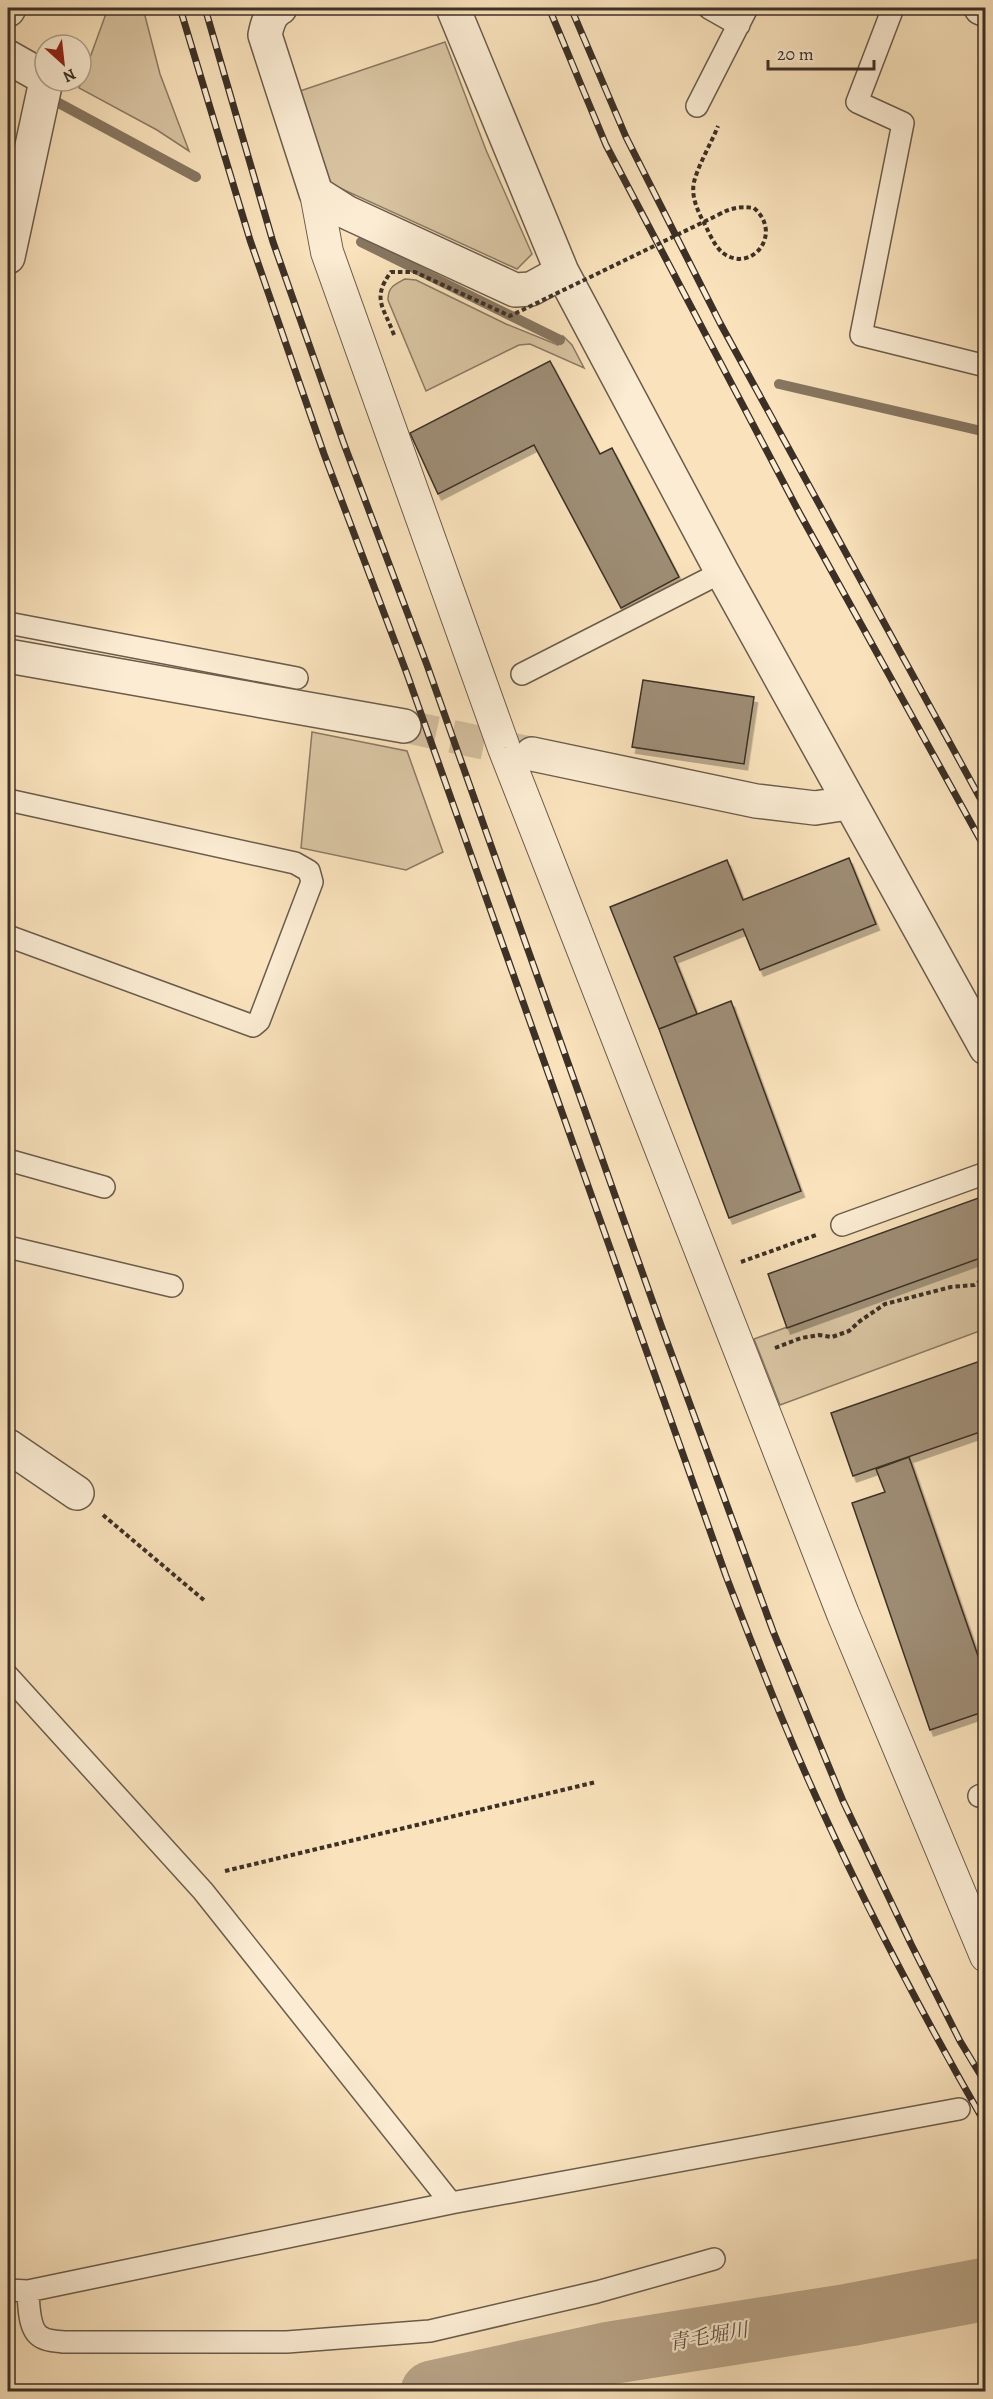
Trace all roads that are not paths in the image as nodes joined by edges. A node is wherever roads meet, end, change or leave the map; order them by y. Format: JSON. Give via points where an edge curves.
{"nodes":[{"id":1,"x":280,"y":8,"type":"edge"},
{"id":2,"x":453,"y":8,"type":"edge"},
{"id":3,"x":709,"y":8,"type":"edge"},
{"id":4,"x":892,"y":8,"type":"edge"},
{"id":5,"x":981,"y":8,"type":"edge"},
{"id":6,"x":986,"y":10,"type":"edge"},
{"id":7,"x":743,"y":16,"type":"edge"},
{"id":8,"x":8,"y":57,"type":"edge"},
{"id":9,"x":33,"y":73,"type":"edge"},
{"id":10,"x":42,"y":93,"type":"edge"},
{"id":11,"x":697,"y":106,"type":"dead end"},
{"id":12,"x":316,"y":193,"type":"junction"},
{"id":13,"x":8,"y":257,"type":"edge"},
{"id":14,"x":562,"y":272,"type":"junction"},
{"id":15,"x":986,"y":366,"type":"edge"},
{"id":16,"x":722,"y":572,"type":"junction"},
{"id":17,"x":8,"y":623,"type":"edge"},
{"id":18,"x":8,"y":656,"type":"edge"},
{"id":19,"x":522,"y":674,"type":"dead end"},
{"id":20,"x":297,"y":678,"type":"dead end"},
{"id":21,"x":404,"y":726,"type":"tunnel mouth"},
{"id":22,"x":532,"y":754,"type":"tunnel mouth"},
{"id":23,"x":8,"y":800,"type":"edge"},
{"id":24,"x":849,"y":803,"type":"junction"},
{"id":25,"x":8,"y":936,"type":"edge"},
{"id":26,"x":986,"y":1048,"type":"edge"},
{"id":27,"x":8,"y":1160,"type":"edge"},
{"id":28,"x":986,"y":1173,"type":"edge"},
{"id":29,"x":104,"y":1187,"type":"dead end"},
{"id":30,"x":842,"y":1225,"type":"road end"},
{"id":31,"x":8,"y":1247,"type":"edge"},
{"id":32,"x":172,"y":1286,"type":"dead end"},
{"id":33,"x":8,"y":1446,"type":"edge"},
{"id":34,"x":77,"y":1493,"type":"road end"},
{"id":35,"x":8,"y":1676,"type":"edge"},
{"id":36,"x":986,"y":1956,"type":"edge"},
{"id":37,"x":959,"y":2109,"type":"dead end"},
{"id":38,"x":451,"y":2203,"type":"junction"},
{"id":39,"x":714,"y":2259,"type":"dead end"},
{"id":40,"x":18,"y":2291,"type":"edge"}],
"edges":[{"from":1,"to":12,"type":"street","via":[[267,23],[265,35]]},
{"from":2,"to":14,"type":"street"},
{"from":3,"to":7,"type":"lane"},
{"from":4,"to":15,"type":"lane","via":[[857,102],[903,123],[861,335]]},
{"from":5,"to":6,"type":"street"},
{"from":7,"to":11,"type":"lane"},
{"from":8,"to":9,"type":"street"},
{"from":10,"to":13,"type":"street"},
{"from":12,"to":14,"type":"street","via":[[346,212],[515,290],[531,289]]},
{"from":12,"to":36,"type":"street","via":[[327,252],[504,748],[843,1614]]},
{"from":14,"to":16,"type":"street"},
{"from":16,"to":19,"type":"lane"},
{"from":16,"to":24,"type":"street"},
{"from":17,"to":20,"type":"lane"},
{"from":18,"to":21,"type":"street"},
{"from":22,"to":24,"type":"street","via":[[756,801],[815,808]]},
{"from":23,"to":25,"type":"lane","via":[[295,863],[309,871],[312,882],[259,1021],[253,1026]]},
{"from":24,"to":26,"type":"street"},
{"from":27,"to":29,"type":"lane"},
{"from":28,"to":30,"type":"lane"},
{"from":31,"to":32,"type":"lane"},
{"from":33,"to":34,"type":"street"},
{"from":35,"to":38,"type":"lane","via":[[192,1879]]},
{"from":37,"to":38,"type":"lane"},
{"from":38,"to":40,"type":"lane"},
{"from":39,"to":40,"type":"lane","via":[[597,2292],[430,2331],[287,2342],[63,2342],[41,2338]]}]}
